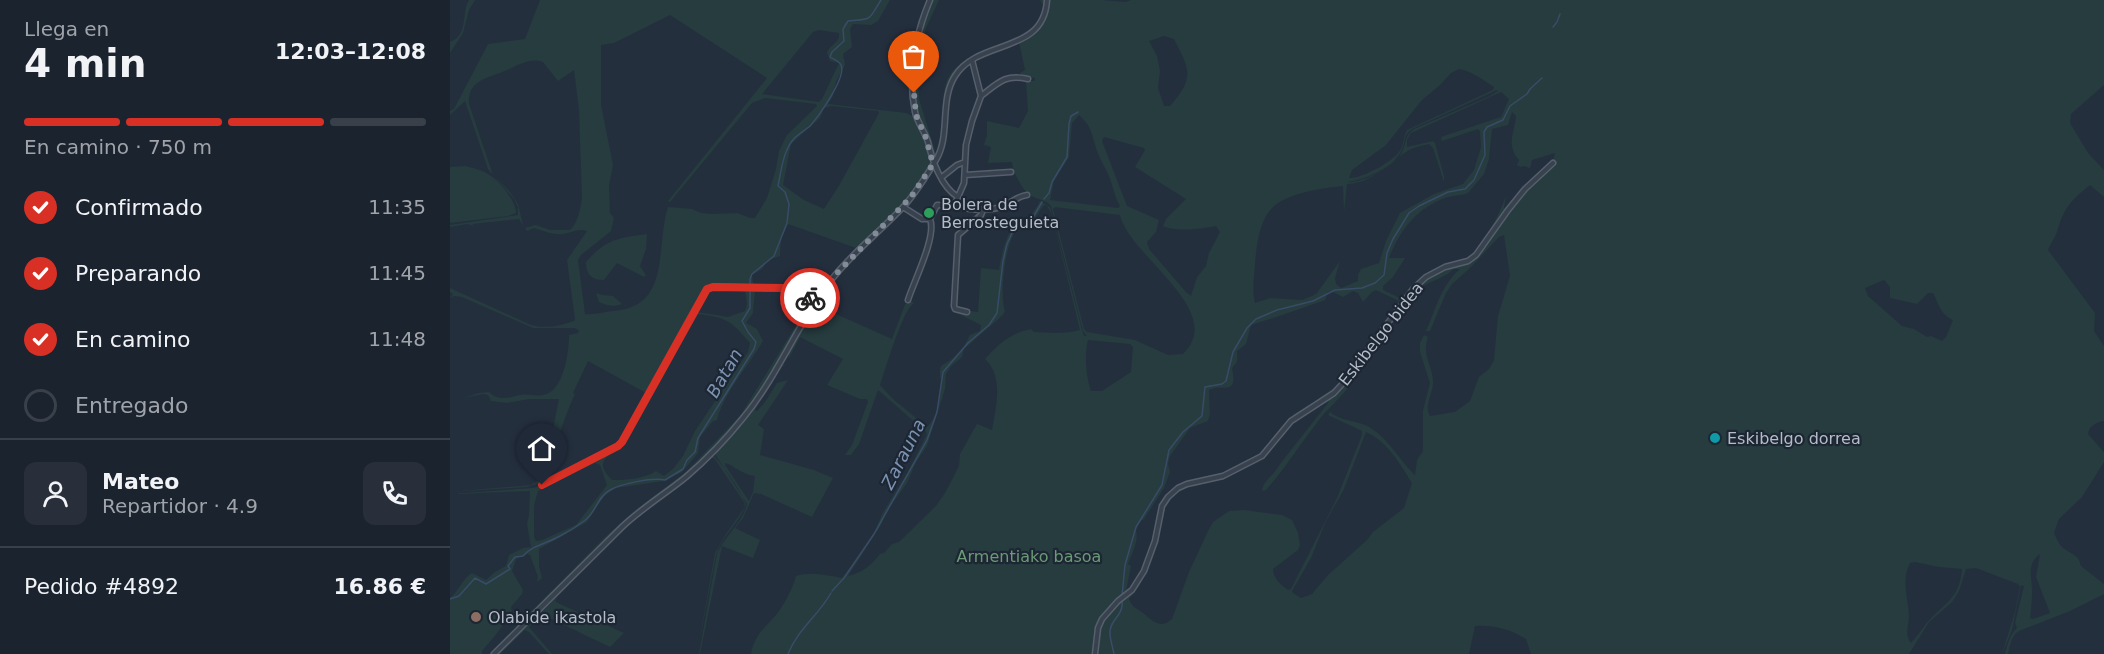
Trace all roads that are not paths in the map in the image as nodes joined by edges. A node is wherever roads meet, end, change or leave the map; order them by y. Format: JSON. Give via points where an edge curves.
{"nodes":[{"id":1,"x":930,"y":0,"type":"edge"},
{"id":2,"x":1047,"y":0,"type":"edge"},
{"id":3,"x":972,"y":60,"type":"junction"},
{"id":4,"x":1028,"y":79,"type":"dead end"},
{"id":5,"x":981,"y":96,"type":"junction"},
{"id":6,"x":965,"y":162,"type":"junction"},
{"id":7,"x":1553,"y":163,"type":"dead end"},
{"id":8,"x":933,"y":164,"type":"junction"},
{"id":9,"x":1011,"y":172,"type":"dead end"},
{"id":10,"x":965,"y":175,"type":"junction"},
{"id":11,"x":942,"y":177,"type":"junction"},
{"id":12,"x":915,"y":193,"type":"junction"},
{"id":13,"x":1027,"y":195,"type":"dead end"},
{"id":14,"x":920,"y":196,"type":"dead end"},
{"id":15,"x":958,"y":197,"type":"junction"},
{"id":16,"x":930,"y":201,"type":"dead end"},
{"id":17,"x":937,"y":205,"type":"junction"},
{"id":18,"x":954,"y":206,"type":"junction"},
{"id":19,"x":903,"y":207,"type":"junction"},
{"id":20,"x":983,"y":210,"type":"junction"},
{"id":21,"x":930,"y":219,"type":"junction"},
{"id":22,"x":908,"y":300,"type":"dead end"},
{"id":23,"x":817,"y":301,"type":"junction"},
{"id":24,"x":967,"y":312,"type":"dead end"},
{"id":25,"x":542,"y":485,"type":"dead end"},
{"id":26,"x":494,"y":654,"type":"edge"},
{"id":27,"x":1095,"y":654,"type":"edge"}],
"edges":[{"from":1,"to":8,"type":"street","via":[[916,37],[912,72],[916,115]]},
{"from":2,"to":3,"type":"street","via":[[1040,23],[1030,35]]},
{"from":3,"to":5,"type":"street"},
{"from":3,"to":8,"type":"street","via":[[950,85],[941,151]]},
{"from":4,"to":5,"type":"street","via":[[1002,80]]},
{"from":5,"to":6,"type":"street","via":[[972,120]]},
{"from":6,"to":10,"type":"street"},
{"from":6,"to":11,"type":"street"},
{"from":7,"to":27,"type":"street","name":"Eskibelgo bidea","via":[[1521,194],[1476,255],[1426,277],[1413,289],[1345,381],[1334,393],[1291,421],[1262,456],[1223,476],[1187,484],[1168,496],[1144,571],[1132,590],[1102,619]]},
{"from":8,"to":11,"type":"street"},
{"from":8,"to":12,"type":"street"},
{"from":9,"to":10,"type":"street"},
{"from":10,"to":15,"type":"street"},
{"from":11,"to":15,"type":"street","via":[[950,192]]},
{"from":12,"to":14,"type":"street"},
{"from":12,"to":19,"type":"street"},
{"from":13,"to":20,"type":"street"},
{"from":15,"to":18,"type":"street"},
{"from":16,"to":17,"type":"street"},
{"from":17,"to":18,"type":"street"},
{"from":17,"to":21,"type":"street"},
{"from":18,"to":20,"type":"street"},
{"from":19,"to":21,"type":"street","via":[[922,219]]},
{"from":19,"to":23,"type":"street","via":[[838,272]]},
{"from":20,"to":24,"type":"street","via":[[957,235],[954,306]]},
{"from":21,"to":22,"type":"street","via":[[931,238]]},
{"from":23,"to":25,"type":"street","via":[[785,288],[707,289],[622,442]]},
{"from":23,"to":26,"type":"street","via":[[729,434],[686,477],[622,527]]}]}
